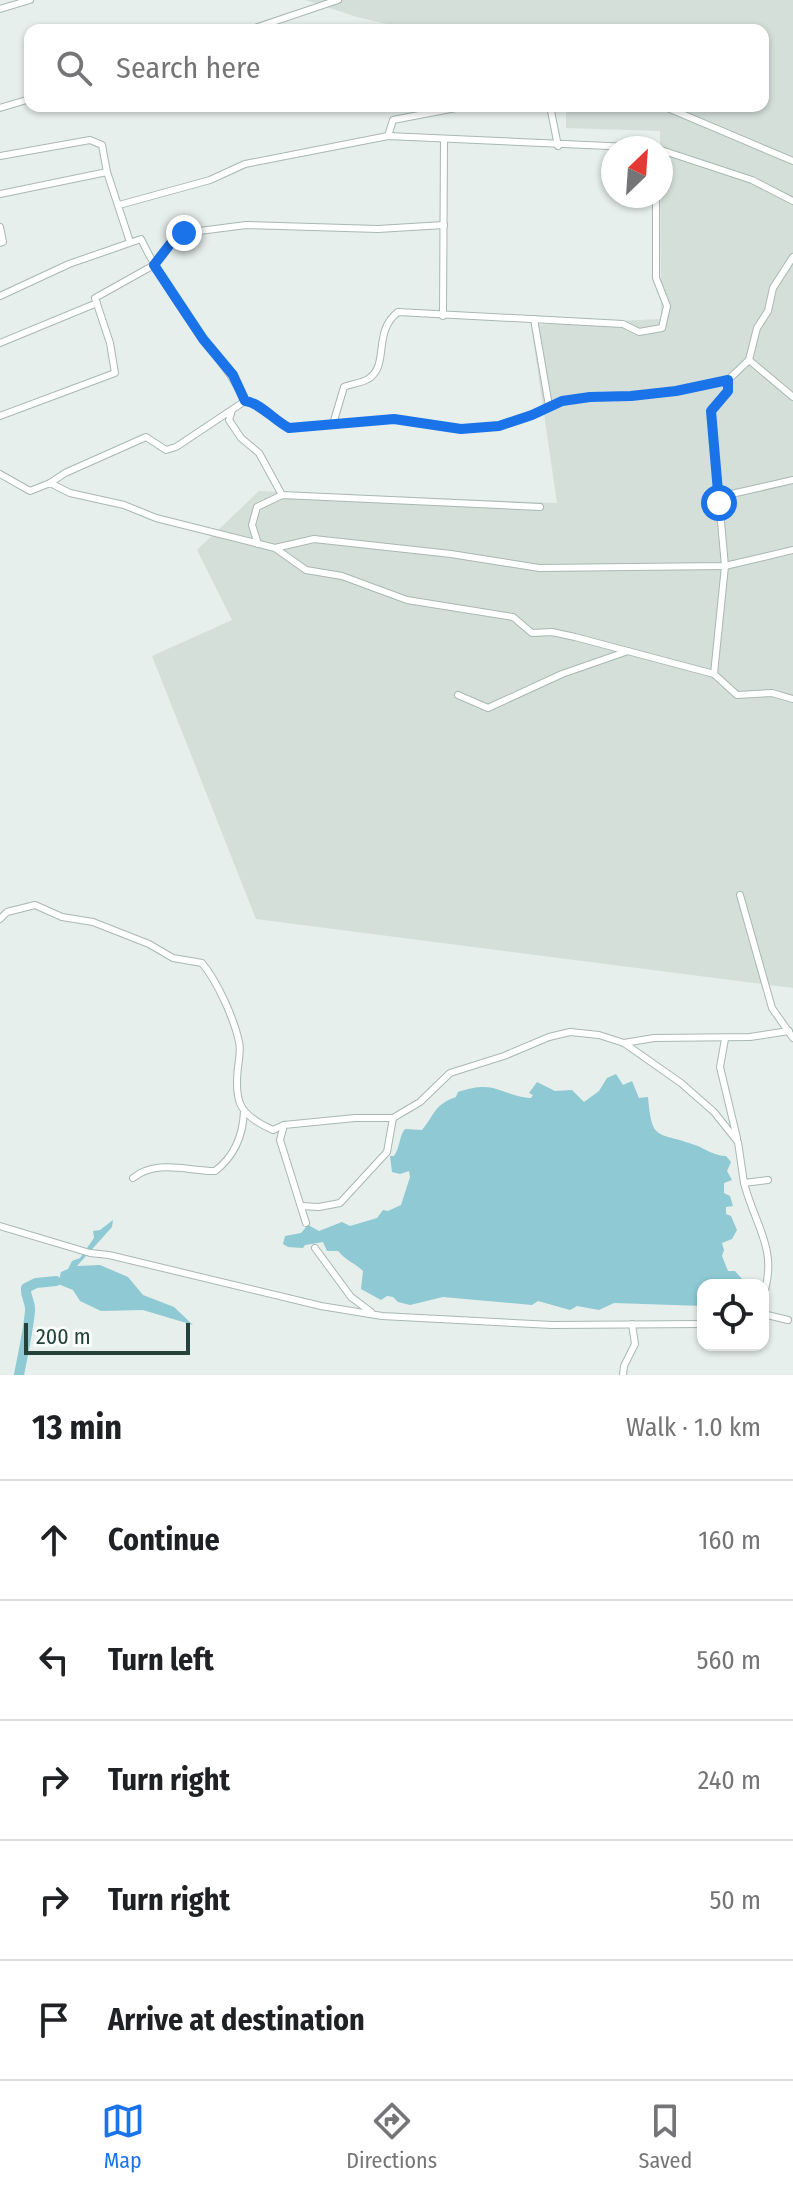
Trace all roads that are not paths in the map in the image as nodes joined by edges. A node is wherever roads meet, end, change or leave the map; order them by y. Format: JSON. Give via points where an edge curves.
{"nodes":[{"id":1,"x":30,"y":0,"type":"edge"},
{"id":2,"x":340,"y":2,"type":"edge"},
{"id":3,"x":0,"y":9,"type":"edge"},
{"id":4,"x":268,"y":24,"type":"edge"},
{"id":5,"x":24,"y":101,"type":"edge"},
{"id":6,"x":0,"y":108,"type":"edge"},
{"id":7,"x":435,"y":112,"type":"edge"},
{"id":8,"x":551,"y":112,"type":"edge"},
{"id":9,"x":677,"y":112,"type":"edge"},
{"id":10,"x":388,"y":136,"type":"junction"},
{"id":11,"x":444,"y":140,"type":"junction"},
{"id":12,"x":558,"y":146,"type":"junction"},
{"id":13,"x":601,"y":147,"type":"edge"},
{"id":14,"x":673,"y":154,"type":"edge"},
{"id":15,"x":0,"y":156,"type":"edge"},
{"id":16,"x":793,"y":161,"type":"edge"},
{"id":17,"x":107,"y":172,"type":"junction"},
{"id":18,"x":0,"y":194,"type":"edge"},
{"id":19,"x":793,"y":201,"type":"edge"},
{"id":20,"x":119,"y":205,"type":"junction"},
{"id":21,"x":656,"y":208,"type":"edge"},
{"id":22,"x":444,"y":225,"type":"junction"},
{"id":23,"x":0,"y":227,"type":"edge"},
{"id":24,"x":130,"y":242,"type":"junction"},
{"id":25,"x":0,"y":243,"type":"edge"},
{"id":26,"x":793,"y":257,"type":"edge"},
{"id":27,"x":154,"y":265,"type":"junction"},
{"id":28,"x":0,"y":296,"type":"edge"},
{"id":29,"x":97,"y":303,"type":"junction"},
{"id":30,"x":443,"y":316,"type":"junction"},
{"id":31,"x":534,"y":319,"type":"junction"},
{"id":32,"x":0,"y":343,"type":"edge"},
{"id":33,"x":749,"y":360,"type":"junction"},
{"id":34,"x":728,"y":380,"type":"junction"},
{"id":35,"x":793,"y":397,"type":"edge"},
{"id":36,"x":245,"y":401,"type":"junction"},
{"id":37,"x":549,"y":406,"type":"junction"},
{"id":38,"x":232,"y":410,"type":"junction"},
{"id":39,"x":0,"y":416,"type":"edge"},
{"id":40,"x":333,"y":424,"type":"junction"},
{"id":41,"x":0,"y":474,"type":"edge"},
{"id":42,"x":793,"y":480,"type":"edge"},
{"id":43,"x":50,"y":483,"type":"junction"},
{"id":44,"x":282,"y":495,"type":"junction"},
{"id":45,"x":718,"y":497,"type":"junction"},
{"id":46,"x":540,"y":507,"type":"dead end"},
{"id":47,"x":258,"y":544,"type":"junction"},
{"id":48,"x":275,"y":548,"type":"junction"},
{"id":49,"x":793,"y":550,"type":"edge"},
{"id":50,"x":725,"y":566,"type":"junction"},
{"id":51,"x":628,"y":651,"type":"junction"},
{"id":52,"x":714,"y":674,"type":"junction"},
{"id":53,"x":458,"y":695,"type":"dead end"},
{"id":54,"x":793,"y":699,"type":"edge"},
{"id":55,"x":740,"y":895,"type":"dead end"},
{"id":56,"x":0,"y":919,"type":"edge"},
{"id":57,"x":791,"y":1035,"type":"edge"},
{"id":58,"x":725,"y":1039,"type":"junction"},
{"id":59,"x":624,"y":1043,"type":"junction"},
{"id":60,"x":244,"y":1111,"type":"junction"},
{"id":61,"x":393,"y":1118,"type":"junction"},
{"id":62,"x":258,"y":1123,"type":"junction"},
{"id":63,"x":244,"y":1125,"type":"junction"},
{"id":64,"x":284,"y":1125,"type":"junction"},
{"id":65,"x":273,"y":1130,"type":"junction"},
{"id":66,"x":280,"y":1140,"type":"junction"},
{"id":67,"x":738,"y":1142,"type":"junction"},
{"id":68,"x":133,"y":1178,"type":"dead end"},
{"id":69,"x":768,"y":1180,"type":"dead end"},
{"id":70,"x":744,"y":1183,"type":"junction"},
{"id":71,"x":301,"y":1206,"type":"junction"},
{"id":72,"x":306,"y":1223,"type":"dead end"},
{"id":73,"x":0,"y":1226,"type":"edge"},
{"id":74,"x":315,"y":1248,"type":"dead end"},
{"id":75,"x":768,"y":1279,"type":"edge"},
{"id":76,"x":377,"y":1315,"type":"junction"},
{"id":77,"x":769,"y":1315,"type":"edge"},
{"id":78,"x":788,"y":1320,"type":"dead end"},
{"id":79,"x":632,"y":1324,"type":"junction"},
{"id":80,"x":697,"y":1324,"type":"edge"},
{"id":81,"x":623,"y":1375,"type":"edge"}],
"edges":[{"from":1,"to":3,"type":"street"},
{"from":2,"to":4,"type":"street"},
{"from":5,"to":6,"type":"street"},
{"from":7,"to":10,"type":"street","via":[[393,120]]},
{"from":8,"to":12,"type":"street"},
{"from":9,"to":16,"type":"street"},
{"from":10,"to":11,"type":"street"},
{"from":10,"to":20,"type":"street","via":[[245,164],[210,180]]},
{"from":11,"to":12,"type":"street"},
{"from":11,"to":22,"type":"street"},
{"from":12,"to":13,"type":"street"},
{"from":14,"to":19,"type":"street","via":[[752,180]]},
{"from":15,"to":17,"type":"street","via":[[90,140],[102,145]]},
{"from":17,"to":18,"type":"street"},
{"from":17,"to":20,"type":"street"},
{"from":20,"to":24,"type":"street"},
{"from":21,"to":31,"type":"street","via":[[656,278],[667,306],[662,328],[639,332],[623,324]]},
{"from":22,"to":27,"type":"street","via":[[246,225],[184,233]]},
{"from":22,"to":30,"type":"street"},
{"from":23,"to":25,"type":"street"},
{"from":24,"to":27,"type":"street","via":[[141,239]]},
{"from":24,"to":28,"type":"street"},
{"from":26,"to":33,"type":"street","via":[[773,288]]},
{"from":27,"to":29,"type":"street","via":[[95,298]]},
{"from":27,"to":36,"type":"street","via":[[233,375]]},
{"from":29,"to":32,"type":"street"},
{"from":29,"to":39,"type":"street","via":[[115,373]]},
{"from":30,"to":31,"type":"street"},
{"from":30,"to":40,"type":"street","via":[[393,316],[384,327],[375,373],[344,387]]},
{"from":31,"to":37,"type":"street"},
{"from":33,"to":34,"type":"street"},
{"from":33,"to":35,"type":"street"},
{"from":34,"to":37,"type":"street"},
{"from":34,"to":45,"type":"street","via":[[728,391],[711,411]]},
{"from":36,"to":38,"type":"street"},
{"from":36,"to":40,"type":"street","via":[[253,401],[289,428]]},
{"from":37,"to":40,"type":"street","via":[[499,426],[461,429],[394,419]]},
{"from":38,"to":43,"type":"street","via":[[176,447],[166,450],[146,437]]},
{"from":38,"to":44,"type":"street","via":[[229,420],[259,453]]},
{"from":41,"to":43,"type":"street","via":[[30,491]]},
{"from":42,"to":45,"type":"street"},
{"from":43,"to":47,"type":"street"},
{"from":44,"to":46,"type":"street"},
{"from":44,"to":47,"type":"street","via":[[257,507],[252,525]]},
{"from":45,"to":50,"type":"street"},
{"from":47,"to":48,"type":"street"},
{"from":48,"to":50,"type":"street","via":[[314,539],[539,568]]},
{"from":48,"to":51,"type":"street","via":[[306,570],[342,576],[407,600],[513,617],[532,633],[552,632]]},
{"from":49,"to":50,"type":"street"},
{"from":50,"to":52,"type":"street"},
{"from":51,"to":52,"type":"street"},
{"from":51,"to":53,"type":"street","via":[[488,708]]},
{"from":52,"to":54,"type":"street","via":[[737,695],[772,693]]},
{"from":55,"to":57,"type":"street","via":[[766,992]]},
{"from":56,"to":60,"type":"street","via":[[35,905],[93,922],[173,958],[202,963],[216,983],[240,1044],[235,1091]]},
{"from":57,"to":58,"type":"street"},
{"from":58,"to":59,"type":"street"},
{"from":58,"to":67,"type":"street","via":[[720,1067]]},
{"from":59,"to":61,"type":"street","via":[[570,1032],[549,1037],[450,1073]]},
{"from":59,"to":67,"type":"street","via":[[681,1083]]},
{"from":60,"to":62,"type":"street"},
{"from":60,"to":63,"type":"street"},
{"from":61,"to":64,"type":"street"},
{"from":61,"to":71,"type":"street","via":[[387,1152],[340,1203]]},
{"from":62,"to":63,"type":"street"},
{"from":62,"to":65,"type":"street"},
{"from":63,"to":68,"type":"street","via":[[233,1153],[215,1171],[168,1167],[141,1171]]},
{"from":64,"to":65,"type":"street"},
{"from":64,"to":66,"type":"street"},
{"from":65,"to":66,"type":"street"},
{"from":66,"to":71,"type":"street"},
{"from":67,"to":70,"type":"street"},
{"from":69,"to":70,"type":"street"},
{"from":70,"to":75,"type":"street","via":[[769,1249]]},
{"from":71,"to":72,"type":"street"},
{"from":73,"to":76,"type":"street","via":[[90,1253]]},
{"from":74,"to":76,"type":"street","via":[[351,1297]]},
{"from":76,"to":79,"type":"street"},
{"from":77,"to":78,"type":"street"},
{"from":79,"to":80,"type":"street"},
{"from":79,"to":81,"type":"street","via":[[635,1344]]}]}
